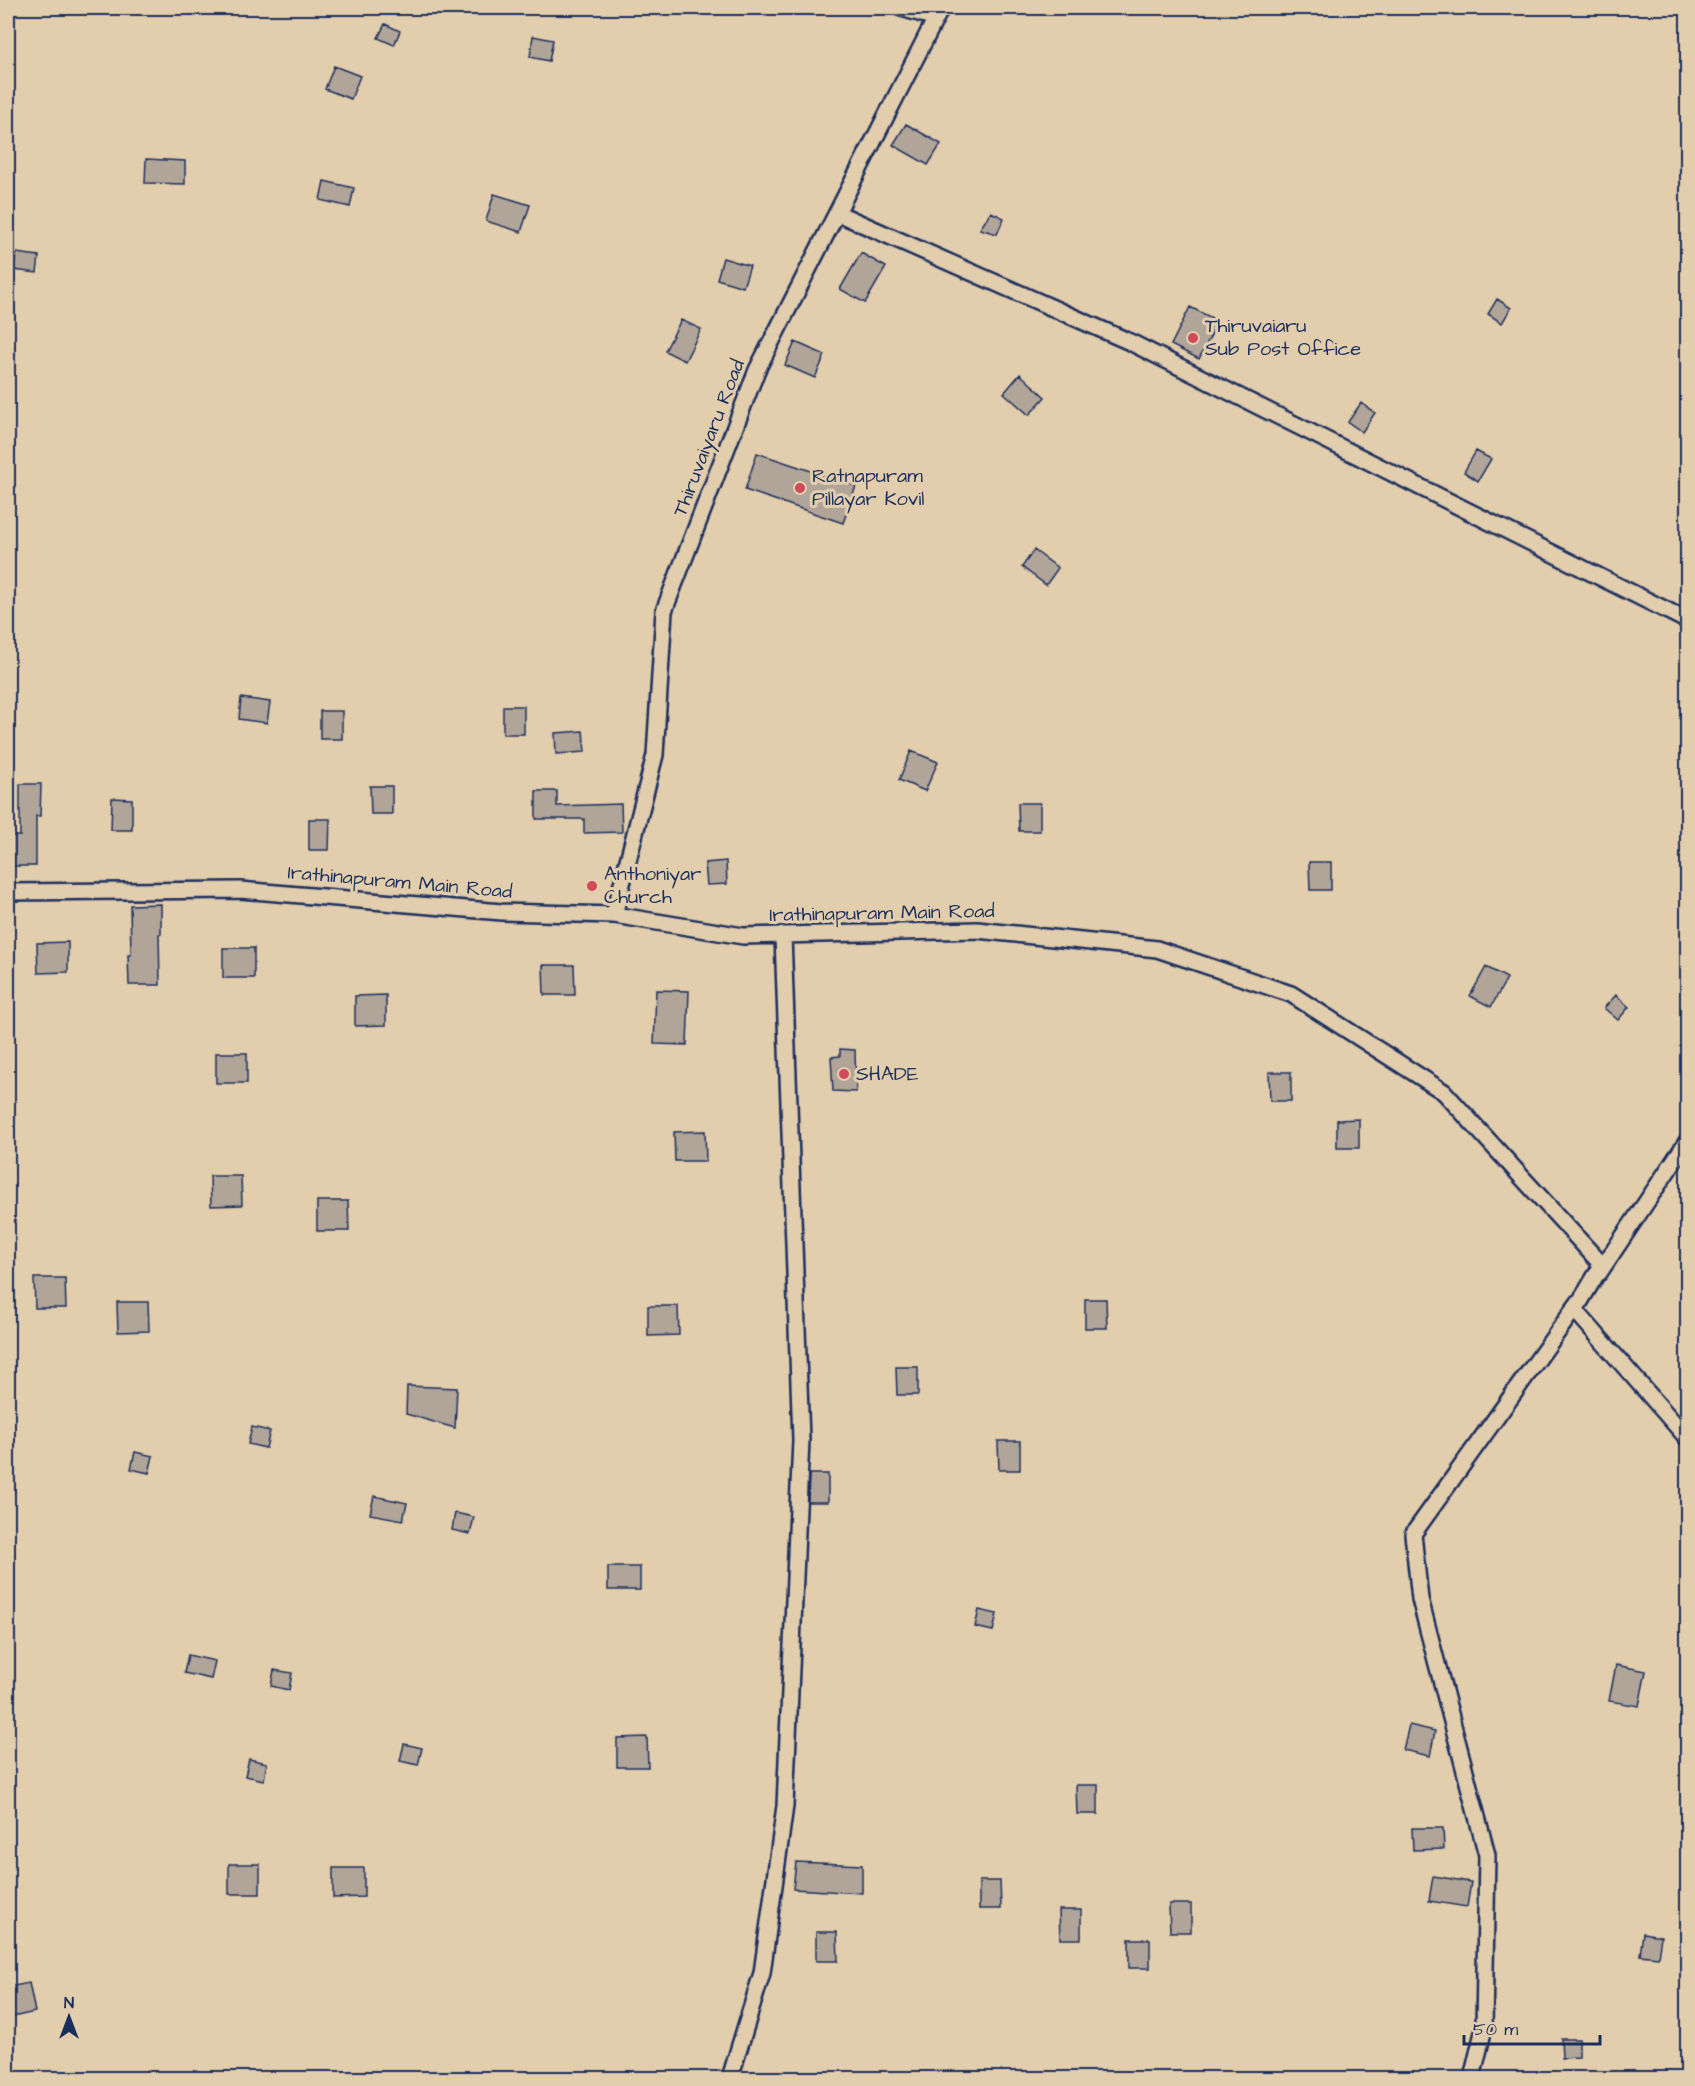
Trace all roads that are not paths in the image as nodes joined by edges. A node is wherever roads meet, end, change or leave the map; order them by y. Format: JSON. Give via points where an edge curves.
{"nodes":[{"id":1,"x":901,"y":8,"type":"edge"},
{"id":2,"x":938,"y":13,"type":"edge"},
{"id":3,"x":837,"y":213,"type":"junction"},
{"id":4,"x":1688,"y":621,"type":"edge"},
{"id":5,"x":8,"y":892,"type":"edge"},
{"id":6,"x":614,"y":915,"type":"junction"},
{"id":7,"x":783,"y":936,"type":"junction"},
{"id":8,"x":1688,"y":1140,"type":"edge"},
{"id":9,"x":1586,"y":1292,"type":"junction"},
{"id":10,"x":1688,"y":1439,"type":"edge"},
{"id":11,"x":730,"y":2079,"type":"edge"},
{"id":12,"x":1472,"y":2079,"type":"edge"}],
"edges":[{"from":1,"to":2,"type":"street"},
{"from":2,"to":3,"type":"street","name":"Thiruvaiyaru Road"},
{"from":3,"to":4,"type":"street","via":[[1130,342]]},
{"from":3,"to":6,"type":"street","name":"Thiruvaiyaru Road","via":[[757,370],[664,611],[655,755]]},
{"from":5,"to":6,"type":"street","name":"Irathinapuram Main Road","via":[[240,890],[502,912]]},
{"from":6,"to":7,"type":"street","name":"Irathinapuram Main Road","via":[[742,936]]},
{"from":7,"to":9,"type":"street","name":"Irathinapuram Main Road","via":[[977,930],[1157,949],[1291,994],[1444,1092],[1602,1265]]},
{"from":7,"to":11,"type":"street","via":[[801,1440],[785,1806],[762,1973]]},
{"from":8,"to":9,"type":"street"},
{"from":9,"to":10,"type":"street","name":"Irathinapuram Main Road","via":[[1575,1310]]},
{"from":9,"to":12,"type":"street","via":[[1413,1534],[1420,1599],[1487,1855],[1484,2028]]}]}
